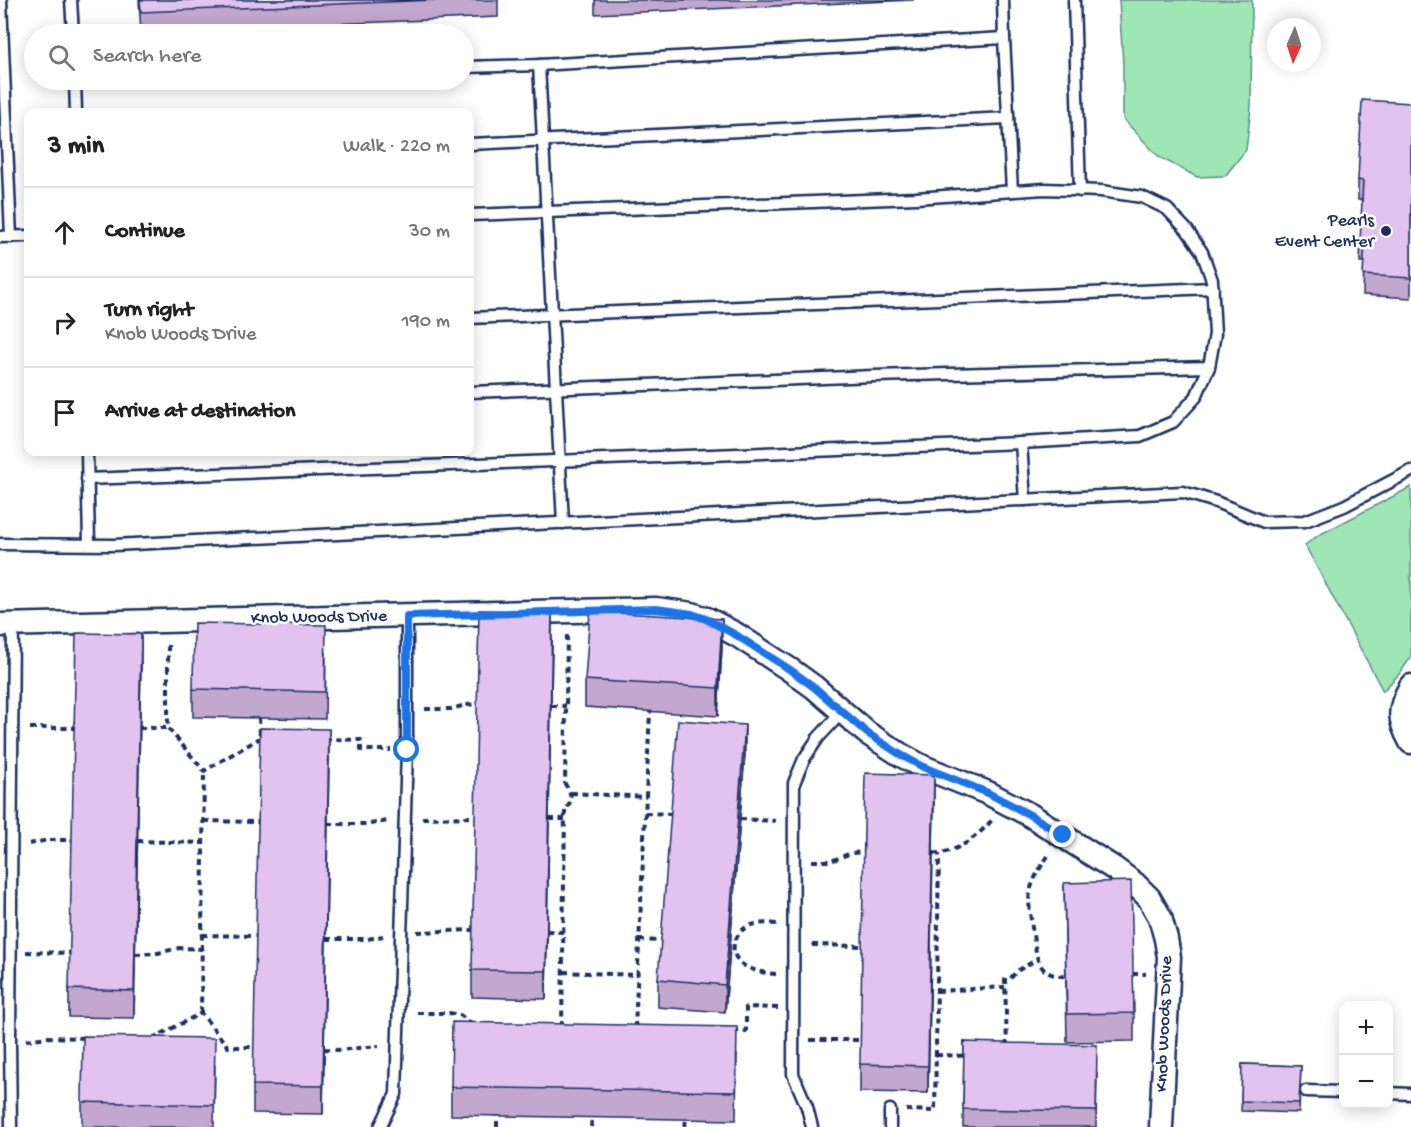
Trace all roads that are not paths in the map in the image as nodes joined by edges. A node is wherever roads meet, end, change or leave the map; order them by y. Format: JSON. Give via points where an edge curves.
{"nodes":[{"id":1,"x":2,"y":0,"type":"edge"},
{"id":2,"x":71,"y":0,"type":"edge"},
{"id":3,"x":1003,"y":0,"type":"edge"},
{"id":4,"x":1074,"y":0,"type":"edge"},
{"id":5,"x":72,"y":24,"type":"edge"},
{"id":6,"x":1005,"y":38,"type":"junction"},
{"id":7,"x":539,"y":65,"type":"junction"},
{"id":8,"x":474,"y":67,"type":"edge"},
{"id":9,"x":75,"y":90,"type":"edge"},
{"id":10,"x":76,"y":108,"type":"edge"},
{"id":11,"x":1008,"y":118,"type":"junction"},
{"id":12,"x":543,"y":141,"type":"junction"},
{"id":13,"x":474,"y":144,"type":"edge"},
{"id":14,"x":1012,"y":191,"type":"junction"},
{"id":15,"x":1080,"y":191,"type":"junction"},
{"id":16,"x":546,"y":212,"type":"junction"},
{"id":17,"x":474,"y":215,"type":"edge"},
{"id":18,"x":24,"y":236,"type":"edge"},
{"id":19,"x":5,"y":237,"type":"edge"},
{"id":20,"x":1213,"y":288,"type":"junction"},
{"id":21,"x":552,"y":314,"type":"junction"},
{"id":22,"x":474,"y":318,"type":"edge"},
{"id":23,"x":1209,"y":367,"type":"junction"},
{"id":24,"x":556,"y":389,"type":"junction"},
{"id":25,"x":474,"y":392,"type":"edge"},
{"id":26,"x":1021,"y":443,"type":"junction"},
{"id":27,"x":87,"y":456,"type":"edge"},
{"id":28,"x":560,"y":460,"type":"junction"},
{"id":29,"x":1411,"y":471,"type":"edge"},
{"id":30,"x":87,"y":479,"type":"junction"},
{"id":31,"x":1024,"y":500,"type":"junction"},
{"id":32,"x":563,"y":523,"type":"junction"},
{"id":33,"x":0,"y":544,"type":"edge"},
{"id":34,"x":89,"y":544,"type":"junction"},
{"id":35,"x":407,"y":616,"type":"junction"},
{"id":36,"x":7,"y":624,"type":"edge"},
{"id":37,"x":1411,"y":686,"type":"edge"},
{"id":38,"x":843,"y":711,"type":"junction"},
{"id":39,"x":1411,"y":742,"type":"edge"},
{"id":40,"x":1306,"y":1091,"type":"dead end"},
{"id":41,"x":1339,"y":1092,"type":"edge"},
{"id":42,"x":1393,"y":1093,"type":"edge"},
{"id":43,"x":1411,"y":1094,"type":"edge"},
{"id":44,"x":890,"y":1110,"type":"road end"},
{"id":45,"x":11,"y":1127,"type":"edge"},
{"id":46,"x":380,"y":1127,"type":"edge"},
{"id":47,"x":812,"y":1127,"type":"edge"},
{"id":48,"x":890,"y":1127,"type":"edge"},
{"id":49,"x":1161,"y":1127,"type":"edge"}],
"edges":[{"from":1,"to":19,"type":"lane"},
{"from":2,"to":5,"type":"lane"},
{"from":3,"to":6,"type":"lane"},
{"from":4,"to":15,"type":"lane"},
{"from":6,"to":7,"type":"lane"},
{"from":6,"to":11,"type":"lane"},
{"from":7,"to":8,"type":"lane"},
{"from":7,"to":12,"type":"lane"},
{"from":9,"to":10,"type":"lane"},
{"from":11,"to":12,"type":"lane"},
{"from":11,"to":14,"type":"lane"},
{"from":12,"to":13,"type":"lane"},
{"from":12,"to":16,"type":"lane"},
{"from":14,"to":15,"type":"lane"},
{"from":14,"to":16,"type":"lane"},
{"from":15,"to":20,"type":"lane","via":[[1142,197],[1167,209],[1202,252]]},
{"from":16,"to":17,"type":"lane"},
{"from":16,"to":21,"type":"lane"},
{"from":18,"to":19,"type":"lane"},
{"from":20,"to":21,"type":"lane"},
{"from":20,"to":23,"type":"lane","via":[[1215,334]]},
{"from":21,"to":22,"type":"lane"},
{"from":21,"to":24,"type":"lane"},
{"from":23,"to":24,"type":"lane"},
{"from":23,"to":26,"type":"lane","via":[[1196,398],[1173,422],[1140,436]]},
{"from":24,"to":25,"type":"lane"},
{"from":24,"to":28,"type":"lane"},
{"from":26,"to":28,"type":"lane"},
{"from":26,"to":31,"type":"lane"},
{"from":27,"to":30,"type":"lane"},
{"from":28,"to":30,"type":"lane"},
{"from":28,"to":32,"type":"lane"},
{"from":29,"to":31,"type":"lane","via":[[1344,506],[1305,521],[1264,522],[1183,492]]},
{"from":30,"to":34,"type":"lane"},
{"from":31,"to":32,"type":"lane"},
{"from":32,"to":34,"type":"lane"},
{"from":33,"to":34,"type":"lane"},
{"from":35,"to":36,"type":"street","name":"Knob Woods Drive"},
{"from":35,"to":38,"type":"street","name":"Knob Woods Drive","via":[[656,609],[692,614],[736,635],[789,669]]},
{"from":35,"to":46,"type":"lane","via":[[407,750],[396,1094]]},
{"from":36,"to":45,"type":"lane","via":[[13,734]]},
{"from":37,"to":39,"type":"street","via":[[1402,703],[1401,717]]},
{"from":38,"to":47,"type":"lane","via":[[818,738],[794,783],[793,1074]]},
{"from":38,"to":49,"type":"street","name":"Knob Woods Drive","via":[[867,733],[923,767],[988,793],[1063,835],[1136,884],[1149,898],[1160,917],[1169,965]]},
{"from":40,"to":41,"type":"lane"},
{"from":42,"to":43,"type":"lane"},
{"from":44,"to":48,"type":"lane"}]}
